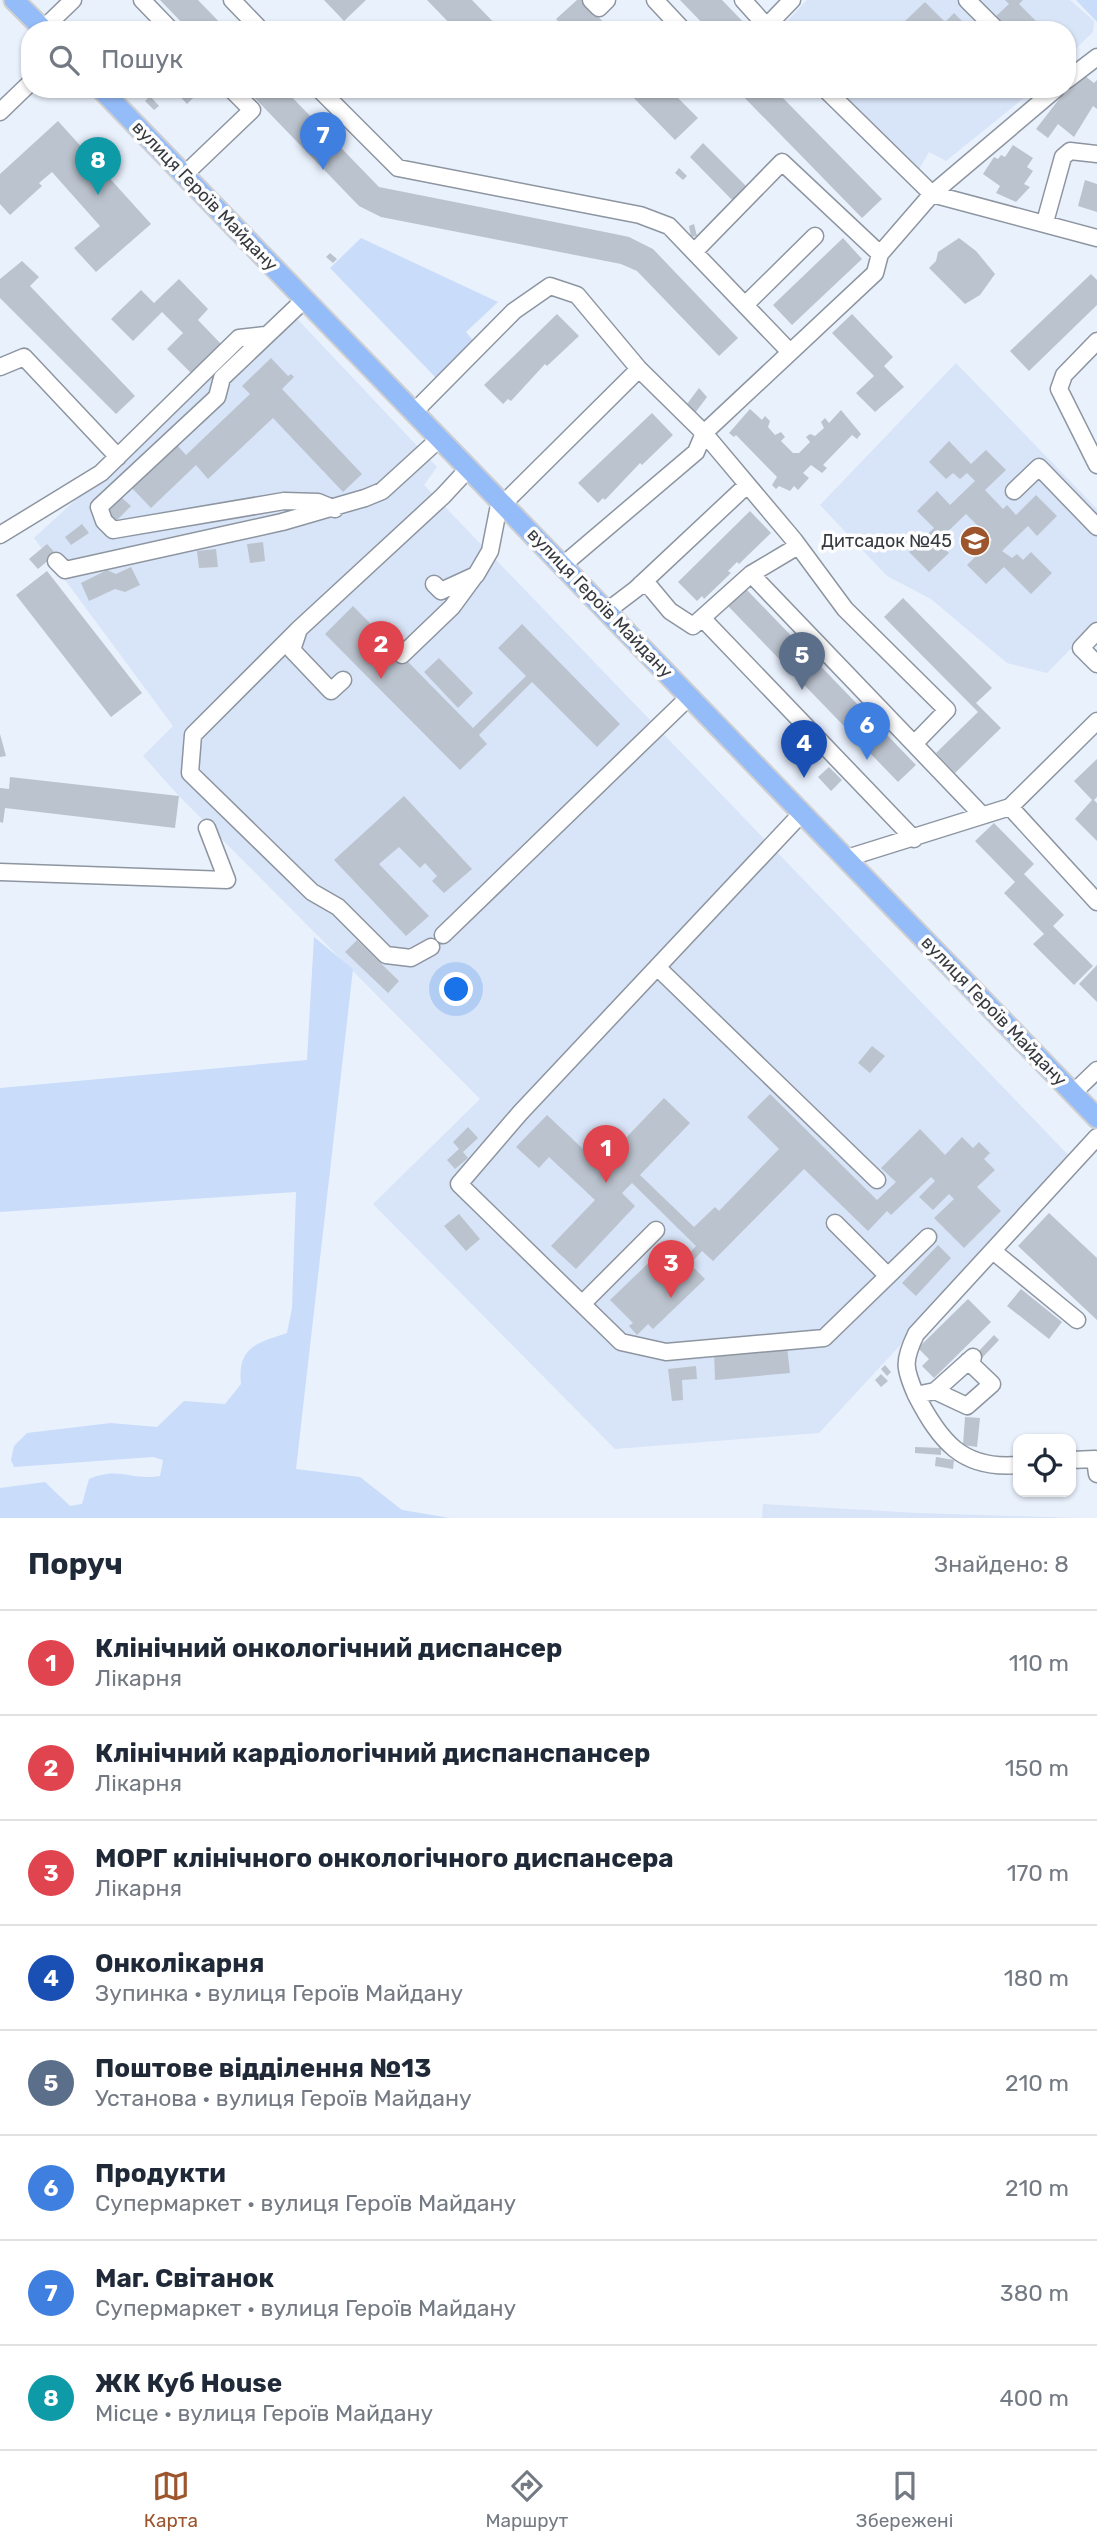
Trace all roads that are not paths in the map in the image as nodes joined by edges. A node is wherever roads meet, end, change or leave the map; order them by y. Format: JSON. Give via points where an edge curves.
{"nodes":[{"id":1,"x":14,"y":0,"type":"edge"},
{"id":2,"x":73,"y":0,"type":"edge"},
{"id":3,"x":142,"y":0,"type":"edge"},
{"id":4,"x":232,"y":0,"type":"edge"},
{"id":5,"x":591,"y":0,"type":"edge"},
{"id":6,"x":607,"y":0,"type":"edge"},
{"id":7,"x":655,"y":0,"type":"edge"},
{"id":8,"x":743,"y":0,"type":"edge"},
{"id":9,"x":792,"y":0,"type":"edge"},
{"id":10,"x":968,"y":0,"type":"edge"},
{"id":11,"x":35,"y":21,"type":"edge"},
{"id":12,"x":51,"y":21,"type":"edge"},
{"id":13,"x":160,"y":21,"type":"edge"},
{"id":14,"x":252,"y":21,"type":"edge"},
{"id":15,"x":675,"y":21,"type":"edge"},
{"id":16,"x":760,"y":21,"type":"edge"},
{"id":17,"x":772,"y":21,"type":"edge"},
{"id":18,"x":988,"y":21,"type":"edge"},
{"id":19,"x":1097,"y":57,"type":"edge"},
{"id":20,"x":1076,"y":73,"type":"edge"},
{"id":21,"x":21,"y":92,"type":"edge"},
{"id":22,"x":110,"y":98,"type":"edge"},
{"id":23,"x":240,"y":98,"type":"edge"},
{"id":24,"x":328,"y":98,"type":"edge"},
{"id":25,"x":834,"y":98,"type":"edge"},
{"id":26,"x":1045,"y":98,"type":"edge"},
{"id":27,"x":0,"y":112,"type":"edge"},
{"id":28,"x":1097,"y":154,"type":"edge"},
{"id":29,"x":184,"y":175,"type":"junction"},
{"id":30,"x":932,"y":194,"type":"junction"},
{"id":31,"x":1045,"y":222,"type":"junction"},
{"id":32,"x":815,"y":236,"type":"dead end"},
{"id":33,"x":1097,"y":238,"type":"edge"},
{"id":34,"x":694,"y":252,"type":"junction"},
{"id":35,"x":880,"y":254,"type":"junction"},
{"id":36,"x":304,"y":299,"type":"junction"},
{"id":37,"x":745,"y":305,"type":"junction"},
{"id":38,"x":265,"y":335,"type":"junction"},
{"id":39,"x":1097,"y":341,"type":"edge"},
{"id":40,"x":790,"y":352,"type":"junction"},
{"id":41,"x":0,"y":368,"type":"edge"},
{"id":42,"x":639,"y":369,"type":"junction"},
{"id":43,"x":414,"y":412,"type":"junction"},
{"id":44,"x":704,"y":433,"type":"junction"},
{"id":45,"x":439,"y":439,"type":"junction"},
{"id":46,"x":118,"y":457,"type":"junction"},
{"id":47,"x":1097,"y":465,"type":"edge"},
{"id":48,"x":468,"y":469,"type":"junction"},
{"id":49,"x":747,"y":485,"type":"junction"},
{"id":50,"x":1014,"y":491,"type":"dead end"},
{"id":51,"x":502,"y":502,"type":"junction"},
{"id":52,"x":335,"y":509,"type":"junction"},
{"id":53,"x":1097,"y":527,"type":"edge"},
{"id":54,"x":0,"y":535,"type":"edge"},
{"id":55,"x":798,"y":546,"type":"junction"},
{"id":56,"x":56,"y":561,"type":"dead end"},
{"id":57,"x":563,"y":565,"type":"junction"},
{"id":58,"x":751,"y":574,"type":"junction"},
{"id":59,"x":476,"y":575,"type":"junction"},
{"id":60,"x":434,"y":584,"type":"dead end"},
{"id":61,"x":641,"y":584,"type":"junction"},
{"id":62,"x":607,"y":611,"type":"junction"},
{"id":63,"x":703,"y":619,"type":"junction"},
{"id":64,"x":299,"y":629,"type":"junction"},
{"id":65,"x":1097,"y":631,"type":"edge"},
{"id":66,"x":402,"y":655,"type":"dead end"},
{"id":67,"x":1097,"y":664,"type":"edge"},
{"id":68,"x":343,"y":680,"type":"dead end"},
{"id":69,"x":690,"y":695,"type":"junction"},
{"id":70,"x":1097,"y":721,"type":"edge"},
{"id":71,"x":914,"y":744,"type":"junction"},
{"id":72,"x":1010,"y":807,"type":"junction"},
{"id":73,"x":802,"y":813,"type":"junction"},
{"id":74,"x":981,"y":814,"type":"junction"},
{"id":75,"x":207,"y":828,"type":"dead end"},
{"id":76,"x":914,"y":839,"type":"junction"},
{"id":77,"x":847,"y":858,"type":"junction"},
{"id":78,"x":0,"y":872,"type":"edge"},
{"id":79,"x":1097,"y":902,"type":"edge"},
{"id":80,"x":443,"y":935,"type":"dead end"},
{"id":81,"x":431,"y":947,"type":"dead end"},
{"id":82,"x":657,"y":967,"type":"junction"},
{"id":83,"x":1097,"y":1070,"type":"edge"},
{"id":84,"x":1073,"y":1093,"type":"junction"},
{"id":85,"x":1097,"y":1118,"type":"edge"},
{"id":86,"x":1097,"y":1138,"type":"edge"},
{"id":87,"x":877,"y":1180,"type":"dead end"},
{"id":88,"x":835,"y":1223,"type":"dead end"},
{"id":89,"x":656,"y":1230,"type":"dead end"},
{"id":90,"x":928,"y":1237,"type":"dead end"},
{"id":91,"x":993,"y":1251,"type":"junction"},
{"id":92,"x":888,"y":1276,"type":"junction"},
{"id":93,"x":582,"y":1304,"type":"junction"},
{"id":94,"x":1077,"y":1320,"type":"dead end"},
{"id":95,"x":934,"y":1391,"type":"junction"},
{"id":96,"x":916,"y":1395,"type":"junction"},
{"id":97,"x":1076,"y":1462,"type":"edge"},
{"id":98,"x":1096,"y":1464,"type":"edge"},
{"id":99,"x":1013,"y":1465,"type":"edge"}],
"edges":[{"from":1,"to":11,"type":"main road"},
{"from":2,"to":12,"type":"street"},
{"from":3,"to":13,"type":"street"},
{"from":4,"to":14,"type":"street"},
{"from":5,"to":6,"type":"street","via":[[599,8]]},
{"from":7,"to":15,"type":"street"},
{"from":8,"to":16,"type":"street"},
{"from":9,"to":17,"type":"street"},
{"from":10,"to":18,"type":"street"},
{"from":19,"to":20,"type":"street"},
{"from":21,"to":27,"type":"street"},
{"from":22,"to":29,"type":"main road","name":"вулиця Героїв Майдану"},
{"from":23,"to":29,"type":"street","via":[[252,110]]},
{"from":24,"to":34,"type":"street","via":[[398,168],[640,215],[669,226]]},
{"from":25,"to":30,"type":"street"},
{"from":26,"to":30,"type":"street"},
{"from":28,"to":31,"type":"street","via":[[1070,151],[1063,157]]},
{"from":29,"to":36,"type":"main road","name":"вулиця Героїв Майдану"},
{"from":30,"to":31,"type":"street"},
{"from":30,"to":35,"type":"street"},
{"from":31,"to":33,"type":"street"},
{"from":32,"to":37,"type":"street"},
{"from":34,"to":35,"type":"street","via":[[782,162]]},
{"from":34,"to":37,"type":"street"},
{"from":35,"to":40,"type":"street","via":[[875,273]]},
{"from":36,"to":38,"type":"street"},
{"from":36,"to":43,"type":"main road","name":"вулиця Героїв Майдану"},
{"from":37,"to":40,"type":"street"},
{"from":38,"to":46,"type":"street","via":[[239,338]]},
{"from":38,"to":52,"type":"street","via":[[222,378],[217,397],[99,507],[100,513],[113,530],[284,501],[318,502]]},
{"from":39,"to":47,"type":"street","via":[[1064,375],[1059,389]]},
{"from":40,"to":44,"type":"street"},
{"from":41,"to":46,"type":"street","via":[[24,357]]},
{"from":42,"to":43,"type":"street","via":[[577,295],[550,286],[514,311]]},
{"from":42,"to":44,"type":"street"},
{"from":42,"to":51,"type":"street"},
{"from":43,"to":45,"type":"main road","name":"вулиця Героїв Майдану"},
{"from":44,"to":49,"type":"street"},
{"from":44,"to":57,"type":"street","via":[[696,452]]},
{"from":45,"to":48,"type":"main road","name":"вулиця Героїв Майдану"},
{"from":45,"to":52,"type":"street","via":[[383,491]]},
{"from":46,"to":54,"type":"street","via":[[101,473]]},
{"from":48,"to":51,"type":"main road","name":"вулиця Героїв Майдану"},
{"from":48,"to":64,"type":"street"},
{"from":49,"to":55,"type":"street"},
{"from":49,"to":61,"type":"street"},
{"from":50,"to":53,"type":"street","via":[[1039,467]]},
{"from":51,"to":57,"type":"main road","name":"вулиця Героїв Майдану"},
{"from":51,"to":59,"type":"street","via":[[490,551]]},
{"from":52,"to":56,"type":"street","via":[[65,570]]},
{"from":55,"to":58,"type":"street"},
{"from":55,"to":71,"type":"street","via":[[845,609],[947,710]]},
{"from":57,"to":62,"type":"main road","name":"вулиця Героїв Майдану"},
{"from":58,"to":63,"type":"street"},
{"from":58,"to":71,"type":"street"},
{"from":59,"to":60,"type":"street","via":[[441,591]]},
{"from":59,"to":66,"type":"street","via":[[452,607]]},
{"from":61,"to":62,"type":"street"},
{"from":61,"to":63,"type":"street","via":[[693,626]]},
{"from":62,"to":69,"type":"main road","name":"вулиця Героїв Майдану"},
{"from":63,"to":76,"type":"street"},
{"from":64,"to":68,"type":"street","via":[[292,650],[331,691]]},
{"from":64,"to":81,"type":"street","via":[[193,735],[190,773],[312,892],[338,907],[386,955],[411,958]]},
{"from":65,"to":67,"type":"street","via":[[1081,648]]},
{"from":69,"to":73,"type":"main road","name":"вулиця Героїв Майдану"},
{"from":69,"to":80,"type":"street"},
{"from":70,"to":72,"type":"street"},
{"from":71,"to":74,"type":"street"},
{"from":72,"to":74,"type":"street"},
{"from":72,"to":79,"type":"street"},
{"from":73,"to":77,"type":"main road","name":"вулиця Героїв Майдану"},
{"from":73,"to":82,"type":"street"},
{"from":74,"to":76,"type":"street"},
{"from":75,"to":78,"type":"street","via":[[227,880]]},
{"from":76,"to":77,"type":"street"},
{"from":77,"to":84,"type":"main road","name":"вулиця Героїв Майдану"},
{"from":82,"to":87,"type":"street"},
{"from":82,"to":93,"type":"street","via":[[460,1184]]},
{"from":83,"to":84,"type":"street"},
{"from":84,"to":85,"type":"main road","name":"вулиця Героїв Майдану"},
{"from":86,"to":91,"type":"street"},
{"from":88,"to":92,"type":"street"},
{"from":89,"to":93,"type":"street"},
{"from":90,"to":92,"type":"street"},
{"from":91,"to":94,"type":"street"},
{"from":91,"to":96,"type":"street","via":[[916,1334],[906,1356],[907,1375]]},
{"from":92,"to":93,"type":"street","via":[[824,1338],[806,1340],[666,1352],[621,1342]]},
{"from":95,"to":95,"type":"street","via":[[967,1406],[992,1384],[971,1359]]},
{"from":95,"to":96,"type":"street"},
{"from":96,"to":99,"type":"street","via":[[939,1436],[966,1458]]},
{"from":97,"to":98,"type":"street"}]}
